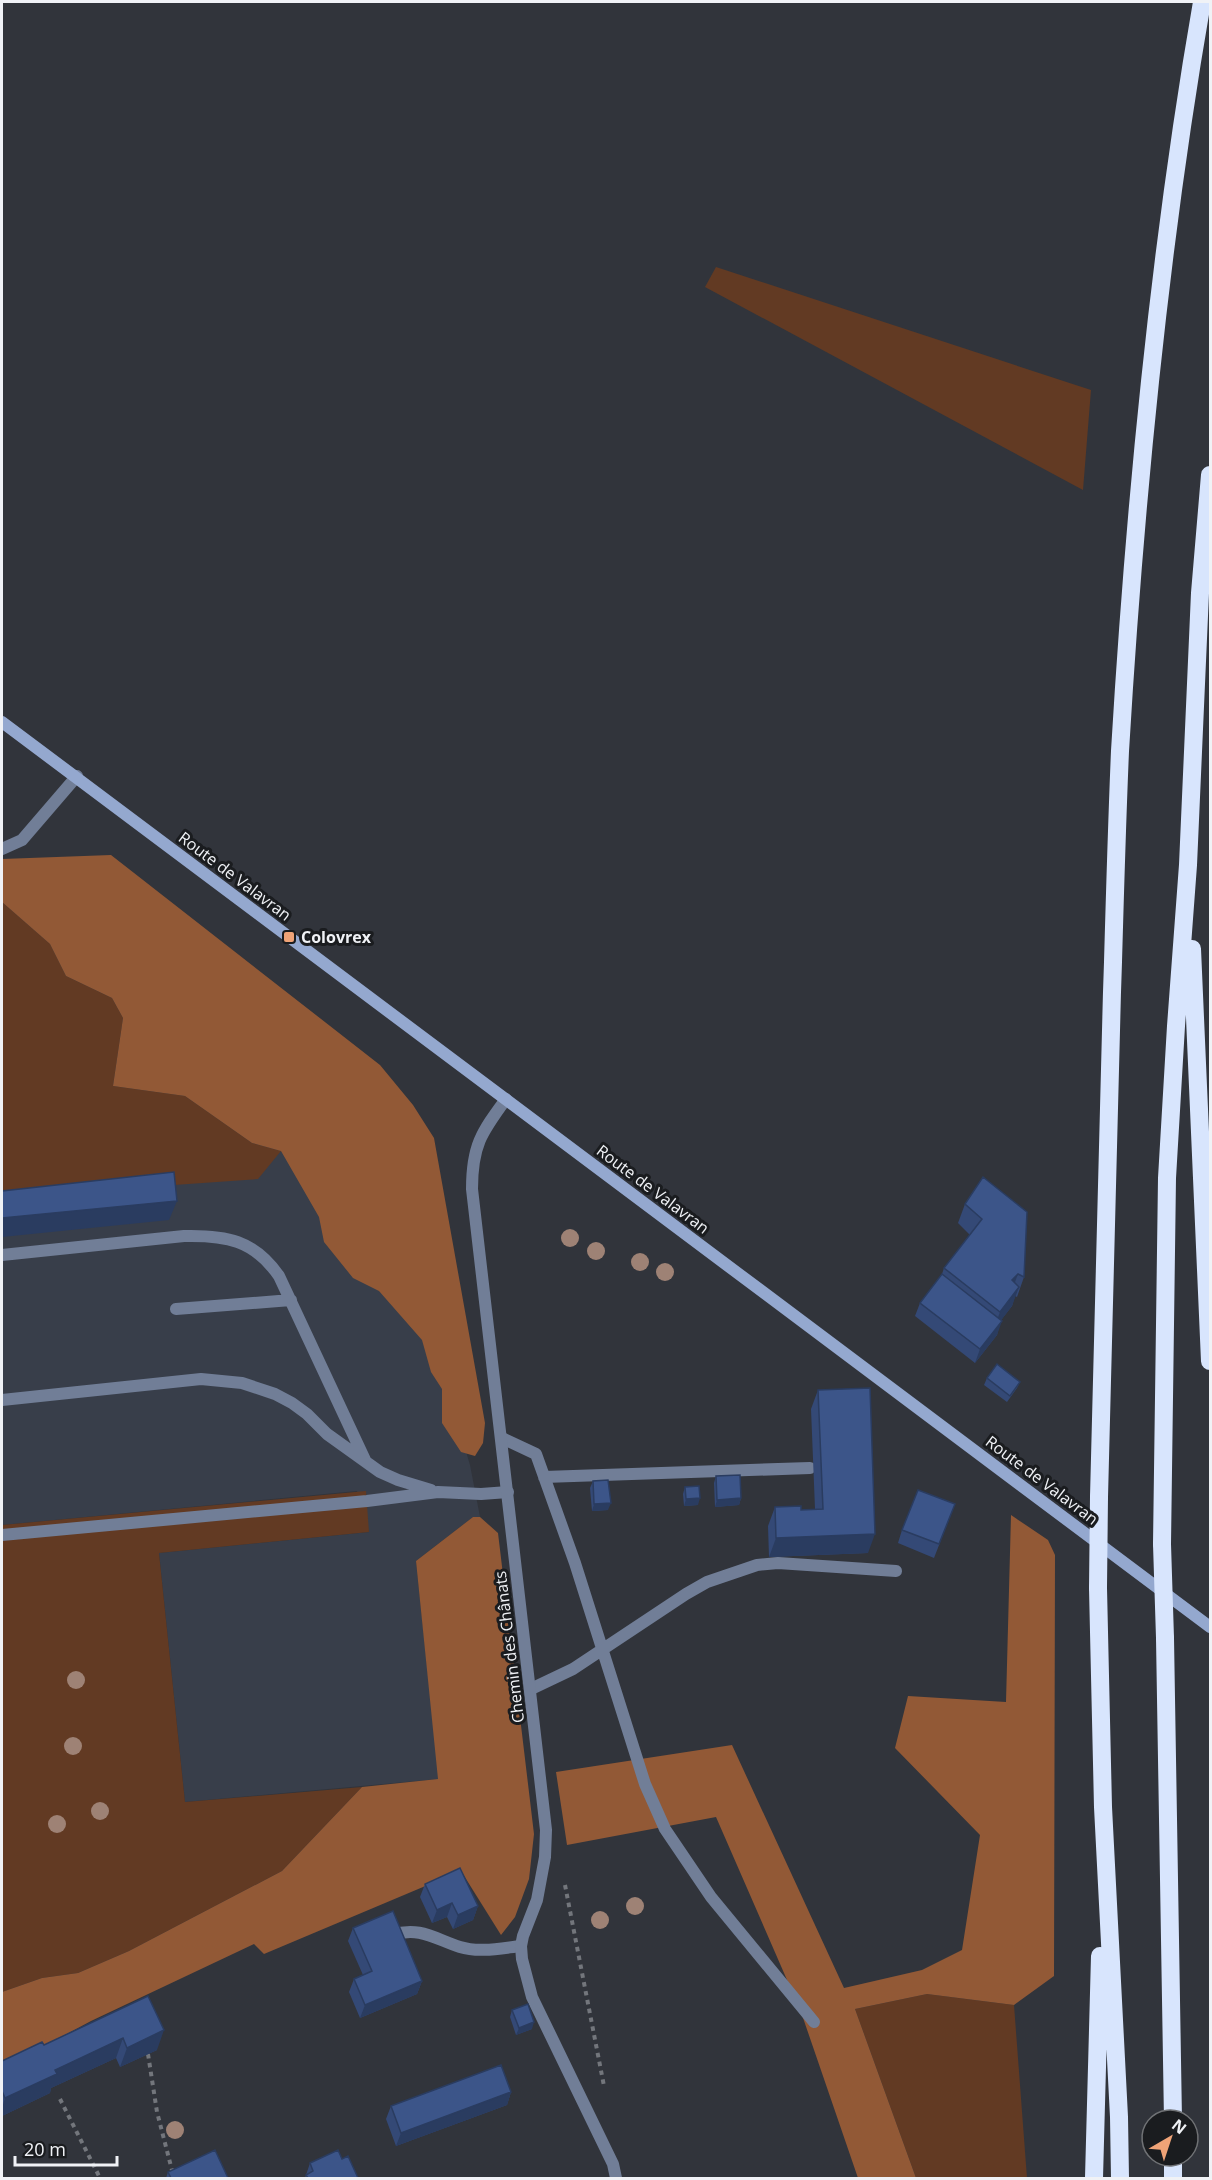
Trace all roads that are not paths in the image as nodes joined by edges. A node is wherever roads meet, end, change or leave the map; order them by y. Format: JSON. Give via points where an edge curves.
{"nodes":[{"id":1,"x":1202,"y":2,"type":"edge"},
{"id":2,"x":1210,"y":475,"type":"edge"},
{"id":3,"x":2,"y":722,"type":"edge"},
{"id":4,"x":77,"y":777,"type":"junction"},
{"id":5,"x":2,"y":849,"type":"edge"},
{"id":6,"x":1188,"y":865,"type":"junction"},
{"id":7,"x":506,"y":1100,"type":"junction"},
{"id":8,"x":2,"y":1255,"type":"edge"},
{"id":9,"x":291,"y":1300,"type":"junction"},
{"id":10,"x":176,"y":1309,"type":"dead end"},
{"id":11,"x":1210,"y":1361,"type":"edge"},
{"id":12,"x":2,"y":1400,"type":"edge"},
{"id":13,"x":502,"y":1438,"type":"junction"},
{"id":14,"x":366,"y":1462,"type":"junction"},
{"id":15,"x":810,"y":1468,"type":"dead end"},
{"id":16,"x":544,"y":1477,"type":"junction"},
{"id":17,"x":438,"y":1492,"type":"junction"},
{"id":18,"x":508,"y":1492,"type":"junction"},
{"id":19,"x":2,"y":1536,"type":"edge"},
{"id":20,"x":896,"y":1571,"type":"dead end"},
{"id":21,"x":1210,"y":1627,"type":"edge"},
{"id":22,"x":602,"y":1651,"type":"junction"},
{"id":23,"x":531,"y":1689,"type":"junction"},
{"id":24,"x":1103,"y":1807,"type":"junction"},
{"id":25,"x":392,"y":1935,"type":"edge"},
{"id":26,"x":521,"y":1946,"type":"junction"},
{"id":27,"x":814,"y":2022,"type":"dead end"},
{"id":28,"x":1173,"y":2108,"type":"edge"},
{"id":29,"x":616,"y":2178,"type":"edge"},
{"id":30,"x":1094,"y":2178,"type":"edge"},
{"id":31,"x":1120,"y":2178,"type":"edge"}],
"edges":[{"from":1,"to":24,"type":"highway","bridge":true,"via":[[1158,298],[1126,651],[1116,846],[1099,1497]]},
{"from":2,"to":6,"type":"highway","via":[[1200,593]]},
{"from":3,"to":4,"type":"street","name":"Route de Valavran"},
{"from":4,"to":5,"type":"street","via":[[22,840]]},
{"from":4,"to":7,"type":"street","name":"Route de Valavran"},
{"from":6,"to":11,"type":"highway"},
{"from":6,"to":28,"type":"highway","bridge":true,"via":[[1167,1178],[1162,1544]]},
{"from":7,"to":13,"type":"street","name":"Chemin des Chânats","via":[[480,1137],[472,1168]]},
{"from":7,"to":21,"type":"street","name":"Route de Valavran"},
{"from":8,"to":9,"type":"street","via":[[209,1235],[245,1244],[270,1263]]},
{"from":9,"to":10,"type":"street"},
{"from":9,"to":14,"type":"street"},
{"from":12,"to":14,"type":"street","via":[[201,1379],[242,1383],[292,1403]]},
{"from":13,"to":16,"type":"street","via":[[536,1454]]},
{"from":13,"to":18,"type":"street","name":"Chemin des Chânats"},
{"from":14,"to":17,"type":"street","via":[[398,1480]]},
{"from":15,"to":16,"type":"street"},
{"from":16,"to":22,"type":"street"},
{"from":17,"to":18,"type":"street"},
{"from":17,"to":19,"type":"street"},
{"from":18,"to":23,"type":"street","name":"Chemin des Chânats"},
{"from":20,"to":22,"type":"street","via":[[757,1564],[707,1582]]},
{"from":22,"to":23,"type":"street"},
{"from":22,"to":27,"type":"street","via":[[645,1784],[665,1829],[711,1897]]},
{"from":23,"to":26,"type":"street","name":"Chemin des Chânats","via":[[546,1830],[545,1857],[537,1900]]},
{"from":24,"to":30,"type":"highway"},
{"from":24,"to":31,"type":"highway"},
{"from":25,"to":26,"type":"street","via":[[405,1931],[423,1933],[477,1950]]},
{"from":26,"to":29,"type":"street","name":"Chemin des Chânats","via":[[532,1997],[613,2164]]}]}
